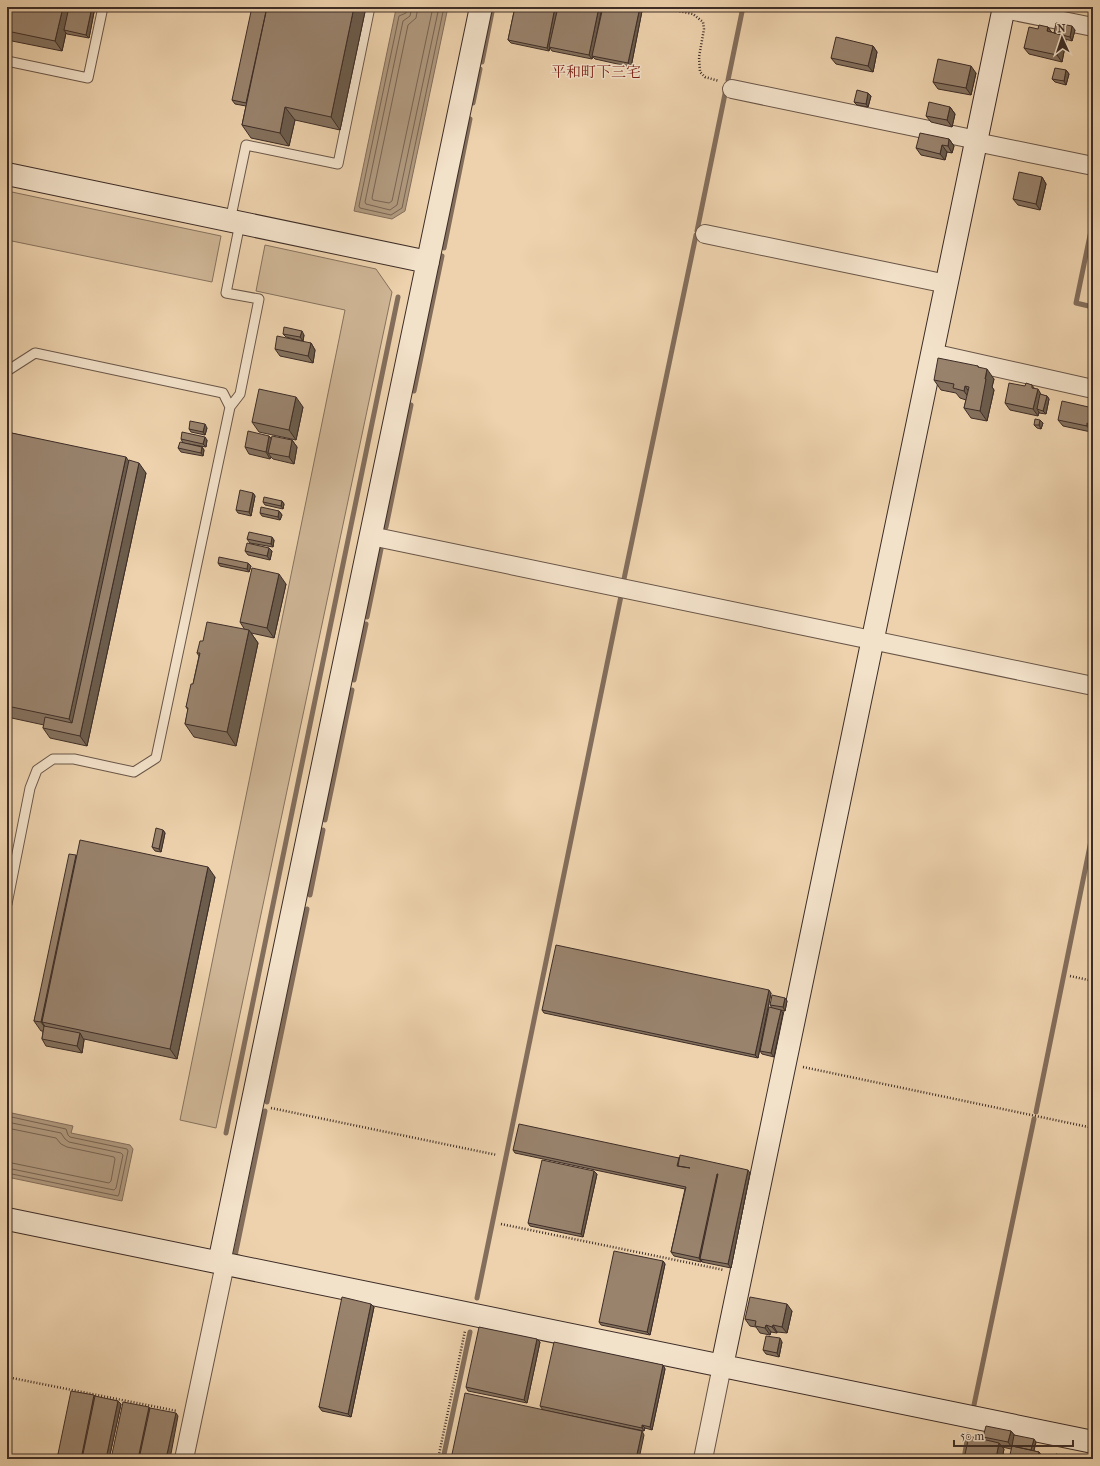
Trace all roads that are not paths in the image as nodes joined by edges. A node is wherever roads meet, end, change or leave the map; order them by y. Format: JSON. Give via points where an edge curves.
{"nodes":[{"id":1,"x":103,"y":7,"type":"edge"},
{"id":2,"x":370,"y":7,"type":"edge"},
{"id":3,"x":481,"y":7,"type":"edge"},
{"id":4,"x":1004,"y":8,"type":"edge"},
{"id":5,"x":1093,"y":27,"type":"edge"},
{"id":6,"x":7,"y":61,"type":"edge"},
{"id":7,"x":732,"y":89,"type":"road end"},
{"id":8,"x":976,"y":141,"type":"junction"},
{"id":9,"x":1093,"y":166,"type":"edge"},
{"id":10,"x":7,"y":174,"type":"edge"},
{"id":11,"x":235,"y":222,"type":"junction"},
{"id":12,"x":705,"y":234,"type":"dead end"},
{"id":13,"x":428,"y":262,"type":"junction"},
{"id":14,"x":946,"y":284,"type":"junction"},
{"id":15,"x":932,"y":353,"type":"junction"},
{"id":16,"x":7,"y":371,"type":"edge"},
{"id":17,"x":1093,"y":389,"type":"edge"},
{"id":18,"x":230,"y":407,"type":"junction"},
{"id":19,"x":371,"y":536,"type":"junction"},
{"id":20,"x":872,"y":640,"type":"junction"},
{"id":21,"x":1093,"y":686,"type":"edge"},
{"id":22,"x":7,"y":904,"type":"edge"},
{"id":23,"x":7,"y":1219,"type":"edge"},
{"id":24,"x":222,"y":1263,"type":"junction"},
{"id":25,"x":722,"y":1366,"type":"junction"},
{"id":26,"x":1093,"y":1442,"type":"edge"},
{"id":27,"x":184,"y":1459,"type":"edge"},
{"id":28,"x":703,"y":1459,"type":"edge"}],
"edges":[{"from":1,"to":6,"type":"lane","via":[[88,78]]},
{"from":2,"to":11,"type":"lane","via":[[338,164],[246,145]]},
{"from":3,"to":13,"type":"street"},
{"from":4,"to":5,"type":"street"},
{"from":4,"to":8,"type":"street"},
{"from":7,"to":8,"type":"street"},
{"from":8,"to":9,"type":"street"},
{"from":8,"to":14,"type":"street"},
{"from":10,"to":11,"type":"street"},
{"from":11,"to":13,"type":"street"},
{"from":11,"to":18,"type":"lane","via":[[226,293],[259,299],[240,394]]},
{"from":12,"to":14,"type":"street"},
{"from":13,"to":19,"type":"street"},
{"from":14,"to":15,"type":"street"},
{"from":15,"to":17,"type":"street"},
{"from":15,"to":20,"type":"street"},
{"from":16,"to":18,"type":"lane","via":[[35,353],[223,393]]},
{"from":18,"to":22,"type":"lane","via":[[156,758],[134,772],[74,759],[53,759],[37,770],[30,788]]},
{"from":19,"to":20,"type":"street"},
{"from":19,"to":24,"type":"street","via":[[252,1104]]},
{"from":20,"to":21,"type":"street"},
{"from":20,"to":25,"type":"street"},
{"from":23,"to":24,"type":"street"},
{"from":24,"to":25,"type":"street"},
{"from":24,"to":27,"type":"street"},
{"from":25,"to":26,"type":"street"},
{"from":25,"to":28,"type":"street"}]}
